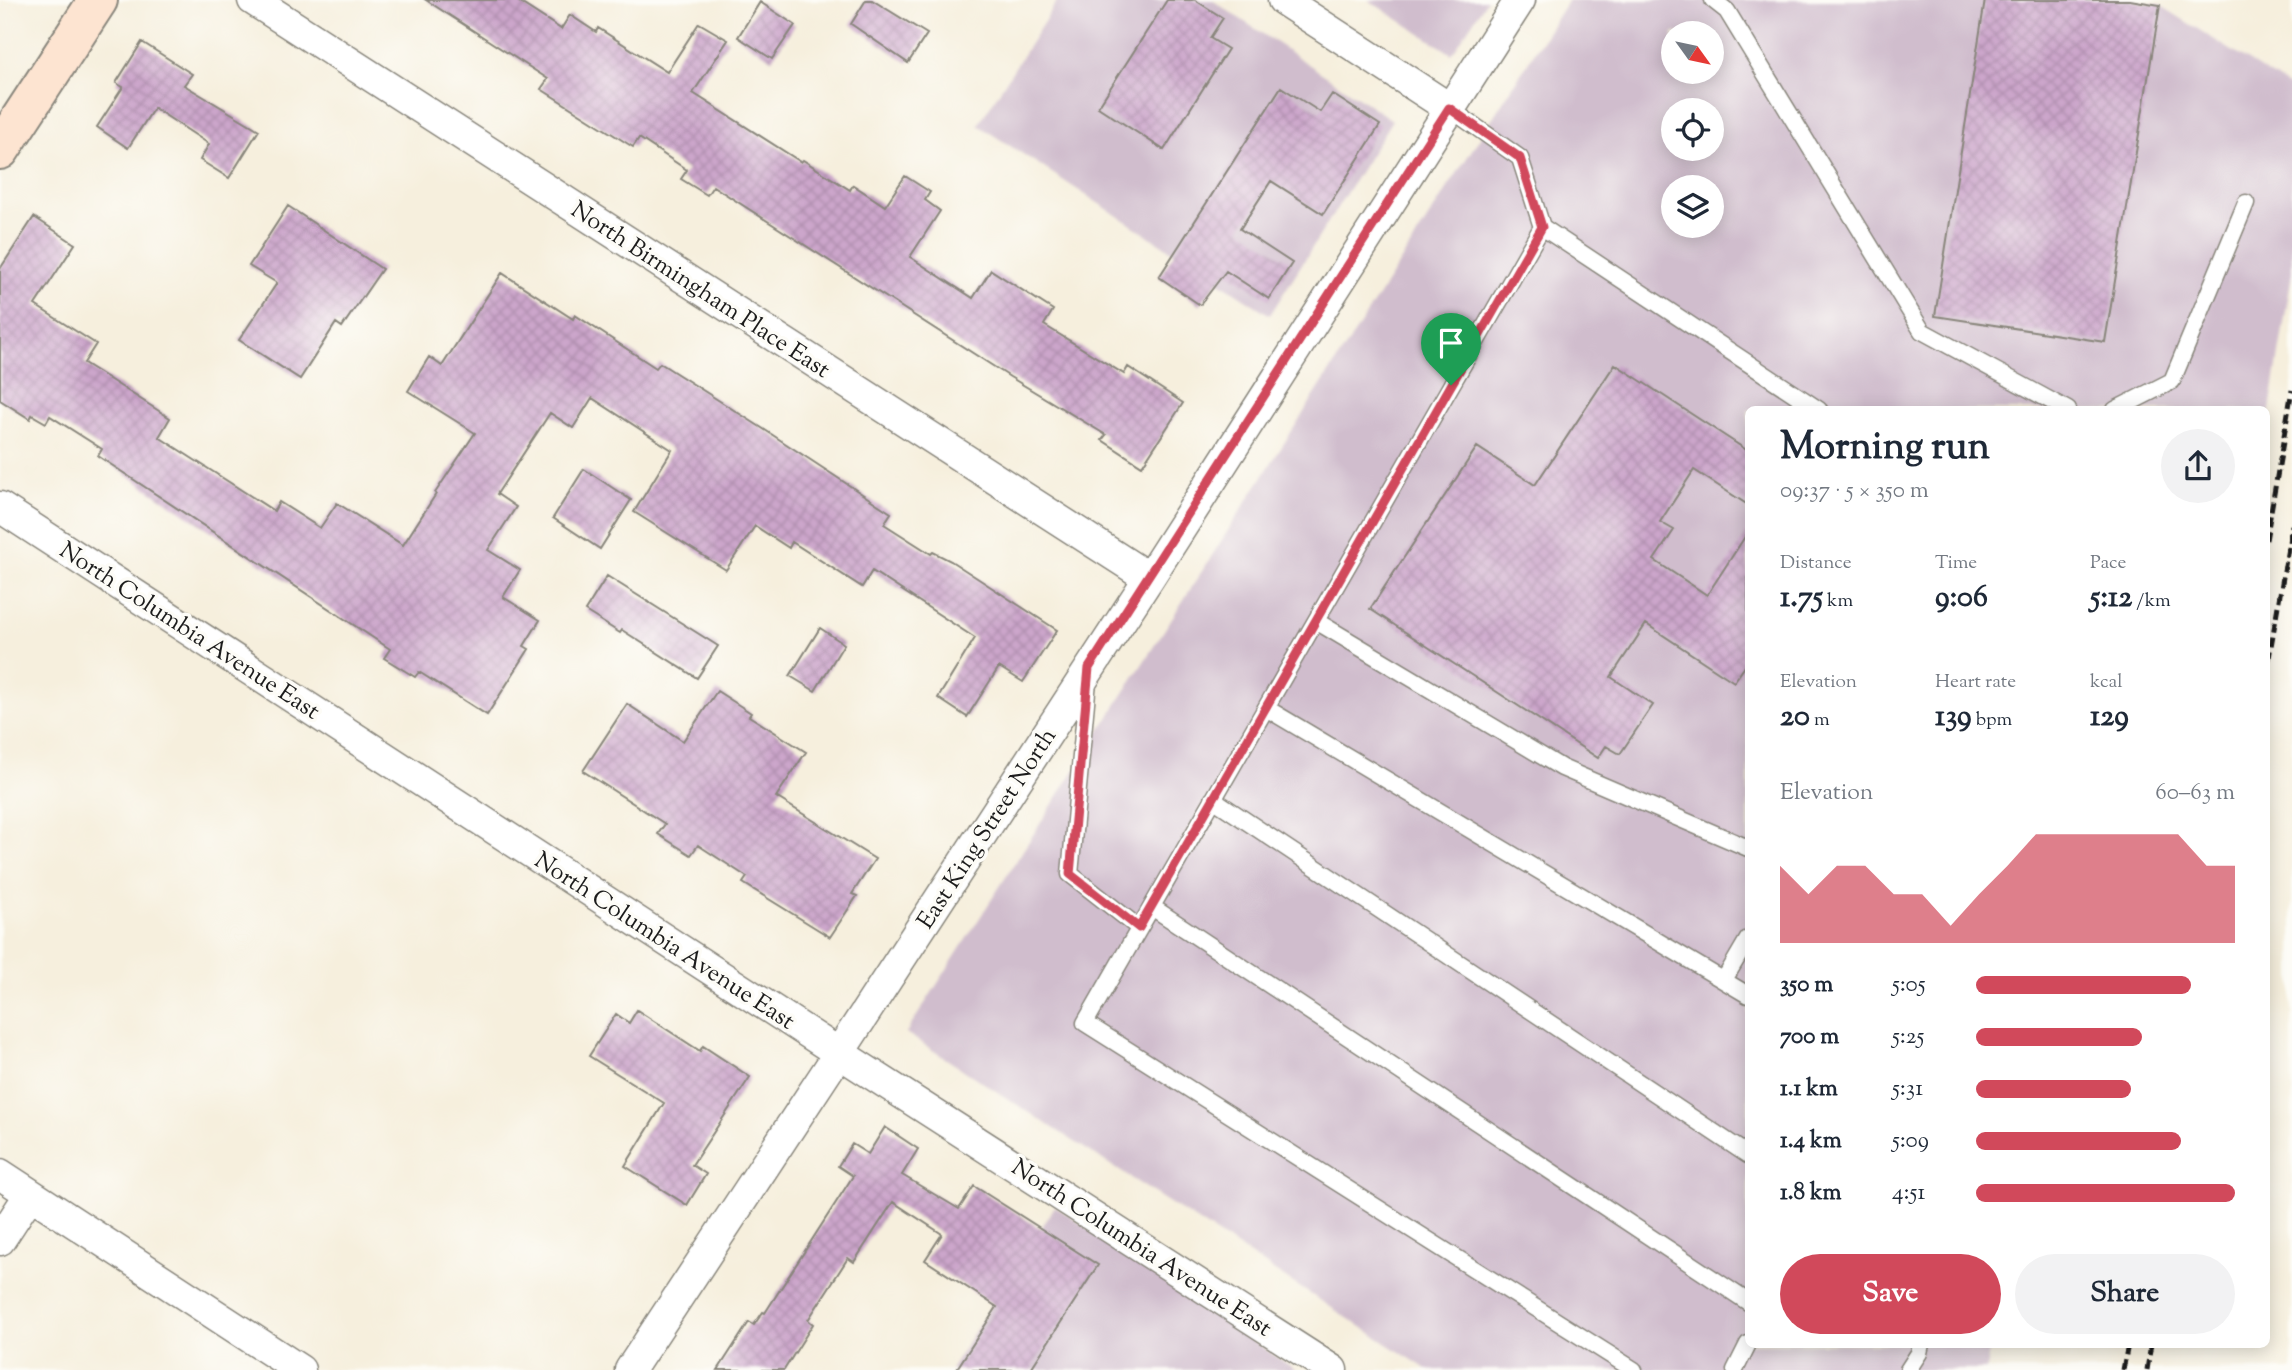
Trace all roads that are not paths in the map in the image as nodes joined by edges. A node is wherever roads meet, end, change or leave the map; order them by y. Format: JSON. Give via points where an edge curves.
{"nodes":[{"id":1,"x":98,"y":0,"type":"edge"},
{"id":2,"x":253,"y":0,"type":"edge"},
{"id":3,"x":1283,"y":0,"type":"edge"},
{"id":4,"x":1520,"y":0,"type":"edge"},
{"id":5,"x":1713,"y":0,"type":"edge"},
{"id":6,"x":1449,"y":108,"type":"junction"},
{"id":7,"x":0,"y":150,"type":"edge"},
{"id":8,"x":2246,"y":203,"type":"dead end"},
{"id":9,"x":1542,"y":227,"type":"junction"},
{"id":10,"x":1813,"y":406,"type":"edge"},
{"id":11,"x":2061,"y":406,"type":"edge"},
{"id":12,"x":2123,"y":406,"type":"edge"},
{"id":13,"x":0,"y":507,"type":"edge"},
{"id":14,"x":1149,"y":578,"type":"junction"},
{"id":15,"x":1316,"y":621,"type":"junction"},
{"id":16,"x":1089,"y":668,"type":"junction"},
{"id":17,"x":1266,"y":708,"type":"junction"},
{"id":18,"x":1213,"y":799,"type":"junction"},
{"id":19,"x":1745,"y":847,"type":"edge"},
{"id":20,"x":1152,"y":907,"type":"junction"},
{"id":21,"x":1139,"y":928,"type":"junction"},
{"id":22,"x":1745,"y":944,"type":"edge"},
{"id":23,"x":1724,"y":980,"type":"junction"},
{"id":24,"x":1745,"y":993,"type":"edge"},
{"id":25,"x":839,"y":1053,"type":"junction"},
{"id":26,"x":1745,"y":1153,"type":"edge"},
{"id":27,"x":0,"y":1174,"type":"edge"},
{"id":28,"x":30,"y":1194,"type":"junction"},
{"id":29,"x":0,"y":1240,"type":"edge"},
{"id":30,"x":1745,"y":1300,"type":"edge"},
{"id":31,"x":1746,"y":1348,"type":"edge"},
{"id":32,"x":1920,"y":1348,"type":"edge"},
{"id":33,"x":300,"y":1370,"type":"edge"},
{"id":34,"x":629,"y":1370,"type":"edge"},
{"id":35,"x":1332,"y":1370,"type":"edge"},
{"id":36,"x":1634,"y":1370,"type":"edge"},
{"id":37,"x":1735,"y":1370,"type":"edge"},
{"id":38,"x":1908,"y":1370,"type":"edge"}],
"edges":[{"from":1,"to":7,"type":"street"},
{"from":2,"to":14,"type":"street","name":"North Birmingham Place East"},
{"from":3,"to":6,"type":"street"},
{"from":4,"to":6,"type":"street","name":"East King Street North"},
{"from":5,"to":11,"type":"lane","via":[[1727,11],[1922,331]]},
{"from":6,"to":9,"type":"lane","via":[[1520,158]]},
{"from":6,"to":14,"type":"street","name":"East King Street North"},
{"from":8,"to":12,"type":"lane","via":[[2172,381]]},
{"from":9,"to":10,"type":"lane"},
{"from":9,"to":15,"type":"lane"},
{"from":13,"to":25,"type":"street","name":"North Columbia Avenue East"},
{"from":14,"to":16,"type":"street","name":"East King Street North"},
{"from":15,"to":17,"type":"lane"},
{"from":15,"to":19,"type":"lane","via":[[1562,768]]},
{"from":16,"to":21,"type":"lane","via":[[1070,874]]},
{"from":16,"to":25,"type":"street","name":"East King Street North"},
{"from":17,"to":18,"type":"lane"},
{"from":17,"to":23,"type":"lane"},
{"from":18,"to":20,"type":"lane"},
{"from":18,"to":26,"type":"lane"},
{"from":20,"to":21,"type":"lane"},
{"from":20,"to":30,"type":"lane"},
{"from":21,"to":36,"type":"lane","via":[[1085,1023]]},
{"from":22,"to":23,"type":"lane"},
{"from":23,"to":24,"type":"lane"},
{"from":25,"to":34,"type":"street","name":"East King Street North"},
{"from":25,"to":35,"type":"street","name":"North Columbia Avenue East"},
{"from":27,"to":28,"type":"street"},
{"from":28,"to":29,"type":"street"},
{"from":28,"to":33,"type":"street"},
{"from":31,"to":37,"type":"lane"},
{"from":32,"to":38,"type":"lane"}]}
